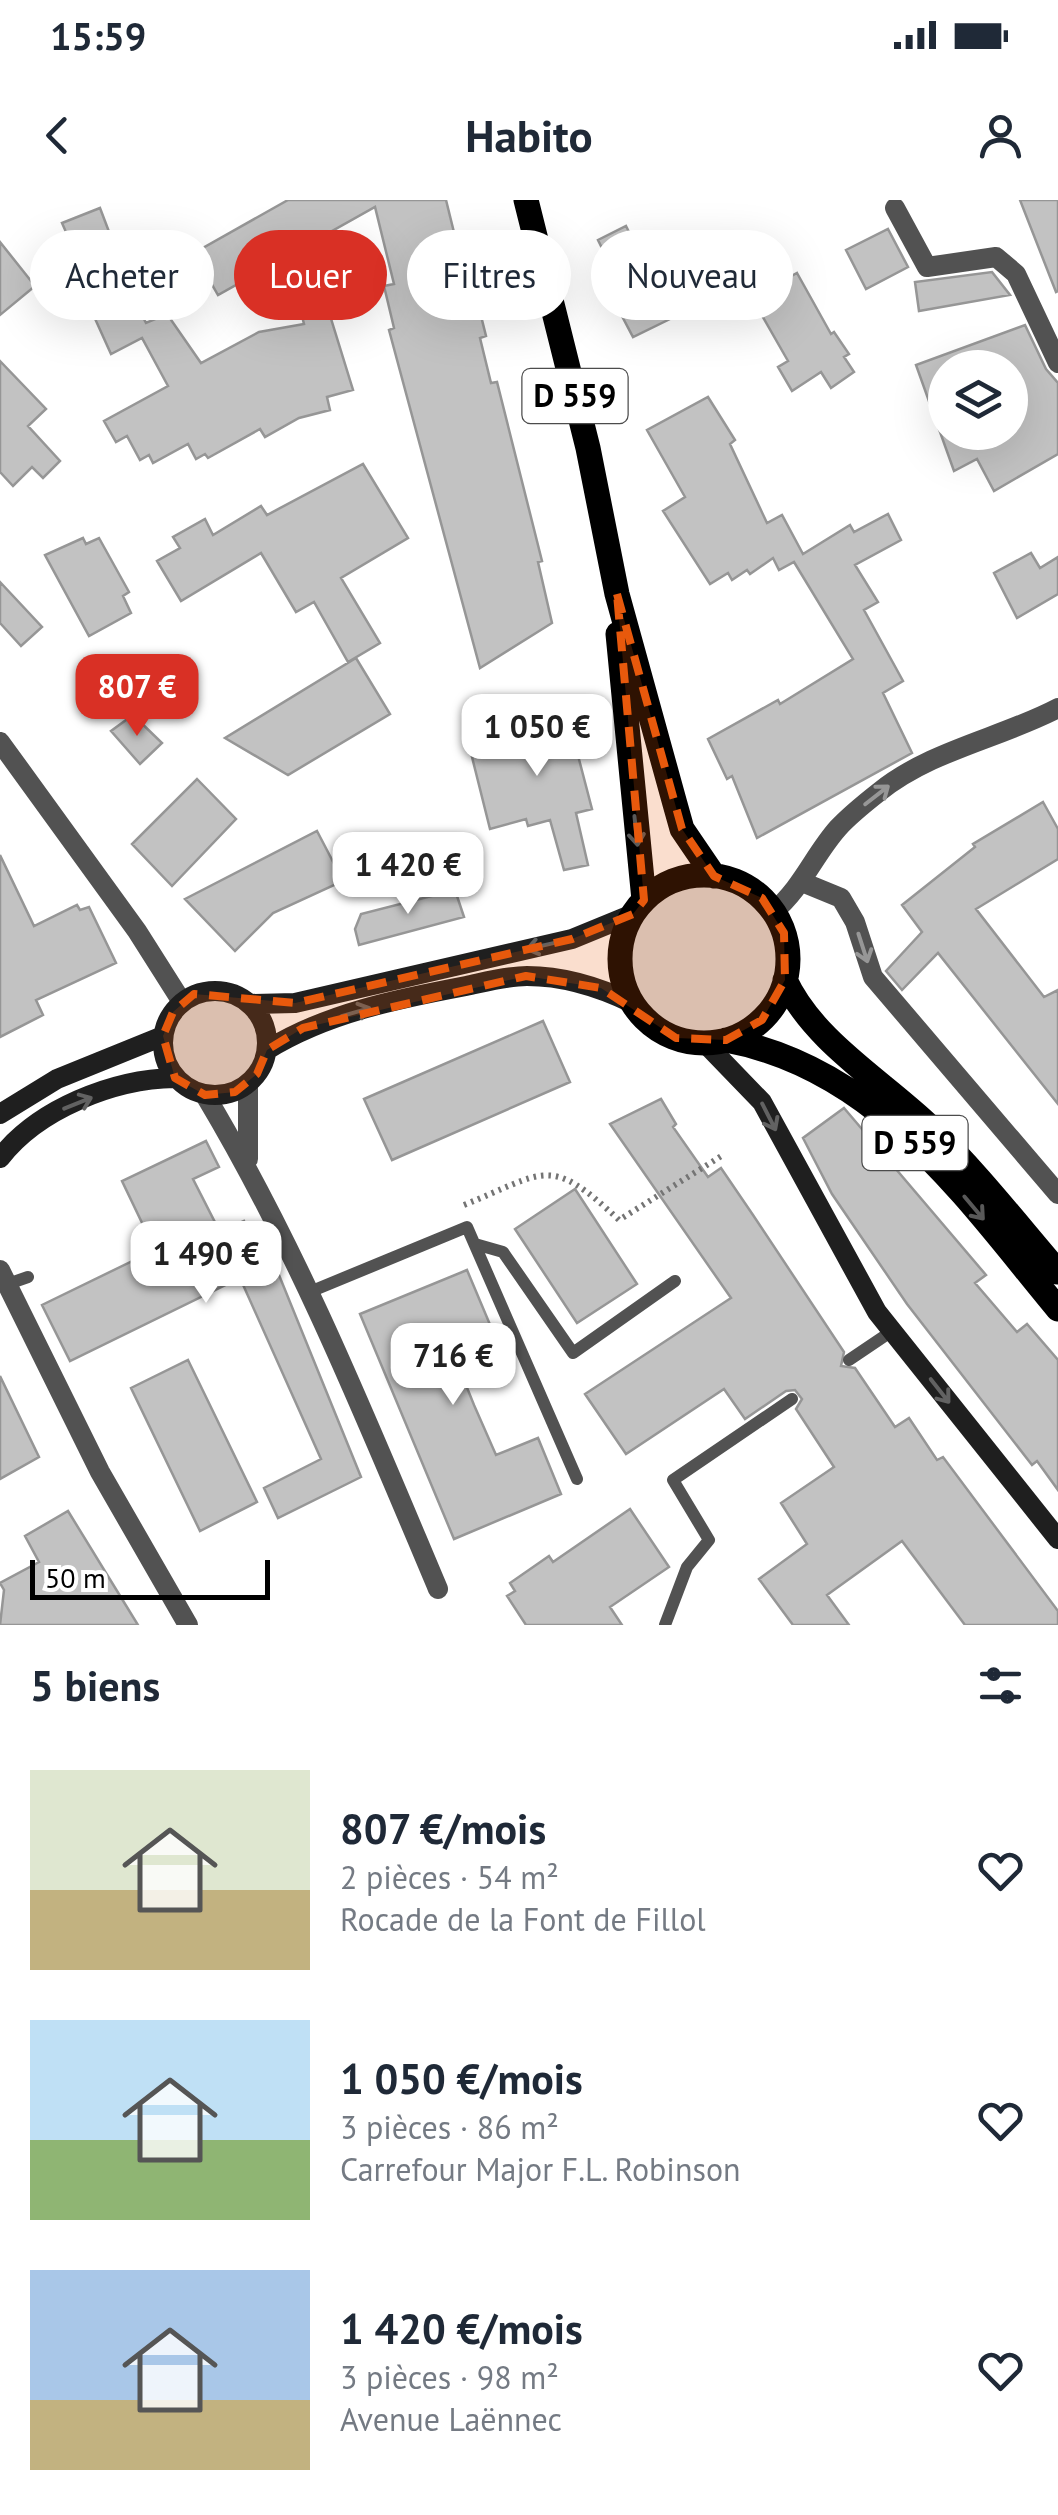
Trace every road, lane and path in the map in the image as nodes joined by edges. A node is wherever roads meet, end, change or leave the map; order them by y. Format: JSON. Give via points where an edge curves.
{"nodes":[{"id":1,"x":526,"y":200,"type":"edge"},
{"id":2,"x":895,"y":208,"type":"dead end"},
{"id":3,"x":1058,"y":362,"type":"edge"},
{"id":4,"x":617,"y":594,"type":"junction"},
{"id":5,"x":1058,"y":708,"type":"edge"},
{"id":6,"x":0,"y":742,"type":"edge"},
{"id":7,"x":714,"y":876,"type":"junction"},
{"id":8,"x":802,"y":882,"type":"junction"},
{"id":9,"x":638,"y":907,"type":"junction"},
{"id":10,"x":773,"y":912,"type":"junction"},
{"id":11,"x":785,"y":980,"type":"junction"},
{"id":12,"x":182,"y":1002,"type":"junction"},
{"id":13,"x":632,"y":1002,"type":"junction"},
{"id":14,"x":250,"y":1004,"type":"junction"},
{"id":15,"x":163,"y":1036,"type":"junction"},
{"id":16,"x":716,"y":1042,"type":"junction"},
{"id":17,"x":268,"y":1050,"type":"junction"},
{"id":18,"x":175,"y":1078,"type":"junction"},
{"id":19,"x":248,"y":1084,"type":"junction"},
{"id":20,"x":206,"y":1095,"type":"junction"},
{"id":21,"x":0,"y":1114,"type":"edge"},
{"id":22,"x":723,"y":1155,"type":"dead end"},
{"id":23,"x":0,"y":1158,"type":"edge"},
{"id":24,"x":249,"y":1166,"type":"junction"},
{"id":25,"x":1058,"y":1194,"type":"edge"},
{"id":26,"x":487,"y":1196,"type":"dead end"},
{"id":27,"x":475,"y":1244,"type":"junction"},
{"id":28,"x":1058,"y":1272,"type":"edge"},
{"id":29,"x":28,"y":1277,"type":"dead end"},
{"id":30,"x":2,"y":1279,"type":"edge"},
{"id":31,"x":674,"y":1280,"type":"dead end"},
{"id":32,"x":312,"y":1292,"type":"junction"},
{"id":33,"x":1058,"y":1309,"type":"edge"},
{"id":34,"x":892,"y":1331,"type":"junction"},
{"id":35,"x":850,"y":1360,"type":"dead end"},
{"id":36,"x":792,"y":1399,"type":"dead end"},
{"id":37,"x":577,"y":1479,"type":"dead end"},
{"id":38,"x":1058,"y":1540,"type":"edge"},
{"id":39,"x":438,"y":1589,"type":"dead end"},
{"id":40,"x":188,"y":1625,"type":"edge"},
{"id":41,"x":666,"y":1625,"type":"edge"}],
"edges":[{"from":1,"to":4,"type":"main road","number":"D 559"},
{"from":2,"to":3,"type":"street","via":[[927,267],[996,257],[1016,274]]},
{"from":4,"to":7,"type":"main road","number":"D 559","via":[[682,829]]},
{"from":4,"to":9,"type":"main road","number":"D 559","one_way":true},
{"from":8,"to":5,"type":"street","one_way":true,"via":[[838,828],[882,789],[990,732],[1014,730]]},
{"from":6,"to":12,"type":"street"},
{"from":7,"to":9,"type":"main road","via":[[664,885]]},
{"from":7,"to":10,"type":"main road","via":[[748,887]]},
{"from":8,"to":10,"type":"street"},
{"from":8,"to":25,"type":"street","one_way":true,"via":[[841,898],[873,977]]},
{"from":9,"to":13,"type":"main road","via":[[620,958]]},
{"from":9,"to":14,"type":"main road","one_way":true,"via":[[572,939],[295,1004]]},
{"from":10,"to":11,"type":"main road","via":[[788,956]]},
{"from":11,"to":16,"type":"main road","via":[[762,1020]]},
{"from":11,"to":28,"type":"main road","number":"D 559","via":[[815,1027],[942,1140]]},
{"from":12,"to":14,"type":"main road","via":[[208,991]]},
{"from":12,"to":15,"type":"main road"},
{"from":13,"to":16,"type":"main road","via":[[676,1038]]},
{"from":17,"to":13,"type":"main road","one_way":true,"via":[[330,1019],[526,976],[602,988]]},
{"from":14,"to":17,"type":"main road","via":[[261,1017]]},
{"from":15,"to":18,"type":"main road"},
{"from":15,"to":21,"type":"main road","via":[[57,1079]]},
{"from":16,"to":33,"type":"main road","number":"D 559","one_way":true,"via":[[794,1059],[866,1098],[936,1162]]},
{"from":16,"to":34,"type":"main road","one_way":true,"via":[[762,1102],[798,1176]]},
{"from":17,"to":19,"type":"main road"},
{"from":18,"to":20,"type":"main road"},
{"from":23,"to":18,"type":"main road","one_way":true,"via":[[16,1138],[72,1103]]},
{"from":19,"to":20,"type":"main road"},
{"from":19,"to":24,"type":"street"},
{"from":20,"to":24,"type":"street"},
{"from":22,"to":26,"type":"path","via":[[619,1220],[560,1174],[540,1173]]},
{"from":24,"to":32,"type":"street"},
{"from":27,"to":31,"type":"lane","via":[[503,1252],[572,1353]]},
{"from":27,"to":32,"type":"lane","via":[[467,1227]]},
{"from":27,"to":37,"type":"lane"},
{"from":29,"to":30,"type":"lane"},
{"from":30,"to":40,"type":"street","via":[[100,1472]]},
{"from":32,"to":39,"type":"street"},
{"from":34,"to":35,"type":"lane"},
{"from":34,"to":38,"type":"main road","one_way":true},
{"from":36,"to":41,"type":"lane","via":[[673,1480],[709,1540],[687,1567]]}]}
